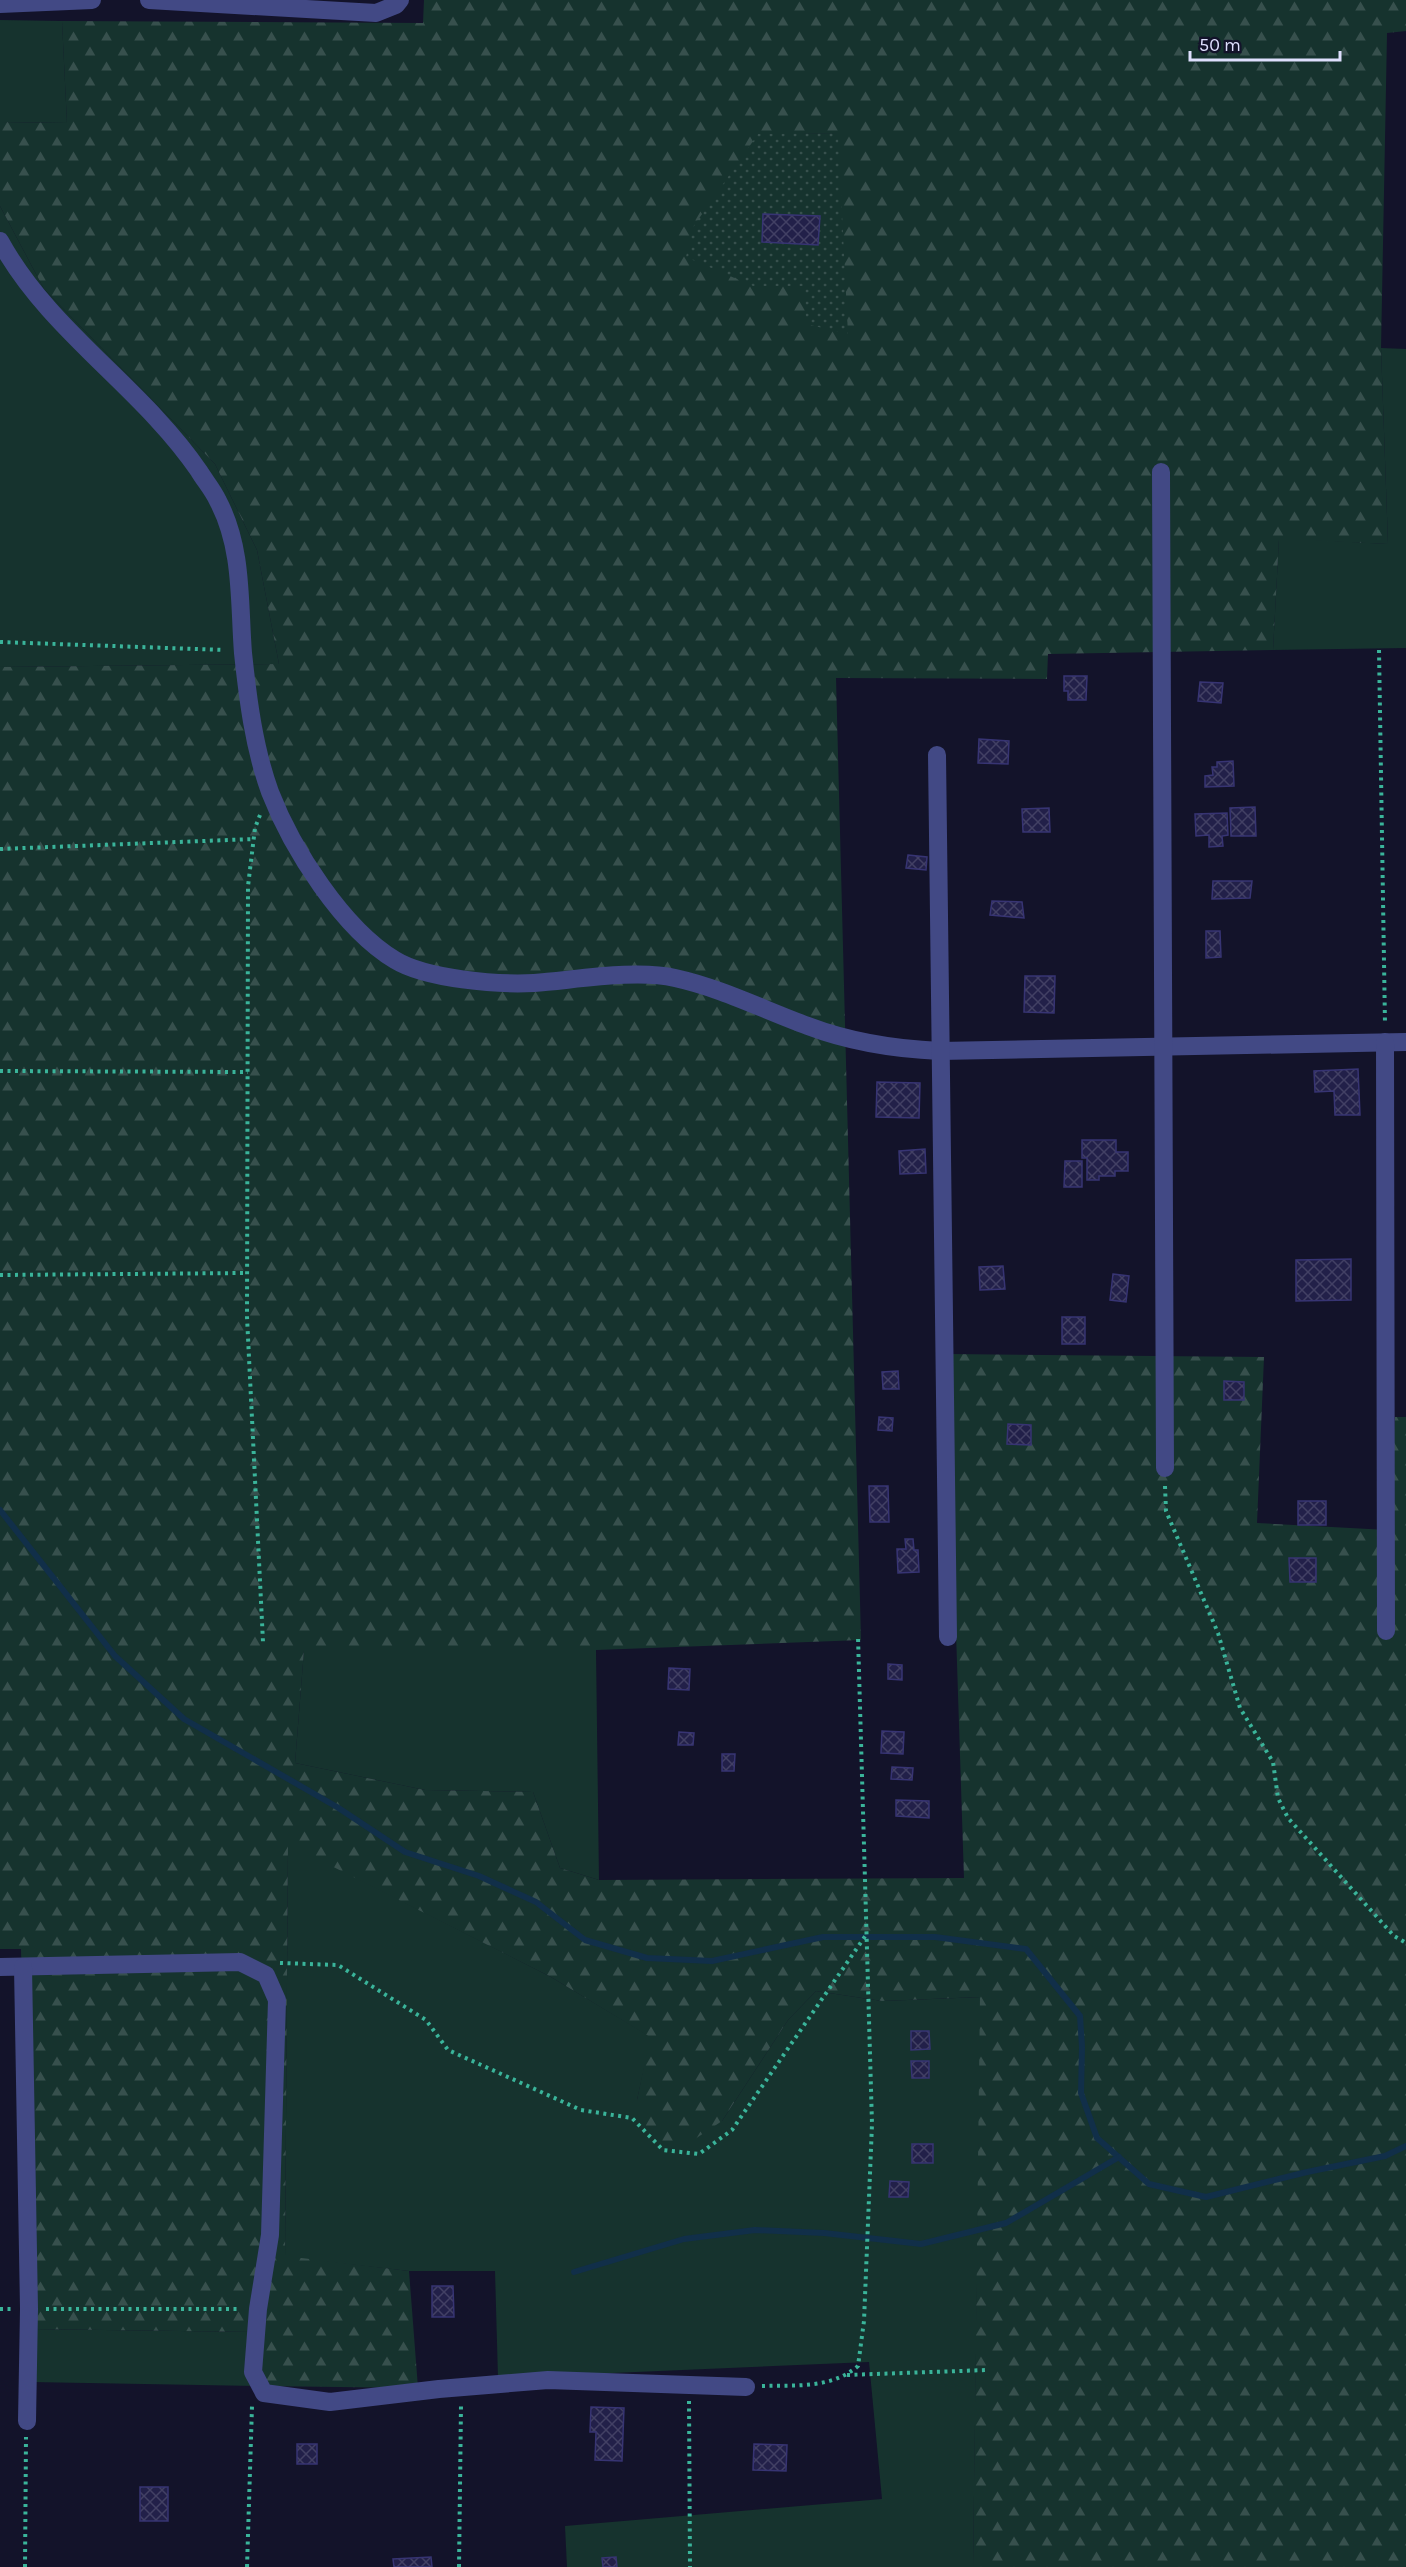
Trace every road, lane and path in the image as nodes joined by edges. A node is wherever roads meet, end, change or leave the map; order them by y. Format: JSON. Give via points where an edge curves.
{"nodes":[{"id":1,"x":92,"y":0,"type":"edge"},
{"id":2,"x":149,"y":0,"type":"edge"},
{"id":3,"x":398,"y":2,"type":"edge"},
{"id":4,"x":0,"y":4,"type":"edge"},
{"id":5,"x":0,"y":241,"type":"edge"},
{"id":6,"x":1161,"y":472,"type":"dead end"},
{"id":7,"x":0,"y":642,"type":"edge"},
{"id":8,"x":1379,"y":650,"type":"dead end"},
{"id":9,"x":243,"y":651,"type":"junction"},
{"id":10,"x":937,"y":755,"type":"dead end"},
{"id":11,"x":270,"y":792,"type":"junction"},
{"id":12,"x":254,"y":839,"type":"junction"},
{"id":13,"x":0,"y":849,"type":"edge"},
{"id":14,"x":1385,"y":1042,"type":"junction"},
{"id":15,"x":1406,"y":1042,"type":"edge"},
{"id":16,"x":1162,"y":1048,"type":"junction"},
{"id":17,"x":940,"y":1051,"type":"junction"},
{"id":18,"x":0,"y":1071,"type":"edge"},
{"id":19,"x":248,"y":1072,"type":"junction"},
{"id":20,"x":247,"y":1274,"type":"junction"},
{"id":21,"x":0,"y":1275,"type":"edge"},
{"id":22,"x":1165,"y":1468,"type":"joint"},
{"id":23,"x":1386,"y":1631,"type":"dead end"},
{"id":24,"x":858,"y":1637,"type":"dead end"},
{"id":25,"x":948,"y":1637,"type":"dead end"},
{"id":26,"x":263,"y":1642,"type":"dead end"},
{"id":27,"x":867,"y":1934,"type":"junction"},
{"id":28,"x":1406,"y":1943,"type":"edge"},
{"id":29,"x":273,"y":1963,"type":"dead end"},
{"id":30,"x":0,"y":1967,"type":"edge"},
{"id":31,"x":23,"y":1967,"type":"junction"},
{"id":32,"x":0,"y":2309,"type":"edge"},
{"id":33,"x":29,"y":2309,"type":"junction"},
{"id":34,"x":258,"y":2309,"type":"junction"},
{"id":35,"x":987,"y":2370,"type":"dead end"},
{"id":36,"x":253,"y":2372,"type":"junction"},
{"id":37,"x":847,"y":2375,"type":"junction"},
{"id":38,"x":689,"y":2385,"type":"junction"},
{"id":39,"x":461,"y":2387,"type":"junction"},
{"id":40,"x":747,"y":2387,"type":"joint"},
{"id":41,"x":27,"y":2421,"type":"joint"},
{"id":42,"x":25,"y":2567,"type":"edge"},
{"id":43,"x":247,"y":2567,"type":"edge"},
{"id":44,"x":459,"y":2567,"type":"edge"},
{"id":45,"x":690,"y":2567,"type":"edge"}],
"edges":[{"from":1,"to":4,"type":"street"},
{"from":2,"to":3,"type":"street","via":[[376,12]]},
{"from":5,"to":9,"type":"street","via":[[37,294],[187,453],[219,501],[241,591]]},
{"from":6,"to":16,"type":"street"},
{"from":7,"to":9,"type":"path"},
{"from":8,"to":14,"type":"path"},
{"from":9,"to":11,"type":"street","via":[[256,746]]},
{"from":10,"to":17,"type":"street"},
{"from":11,"to":12,"type":"path"},
{"from":11,"to":17,"type":"street","via":[[316,879],[367,940],[398,962],[436,976],[527,983],[672,977],[812,1028],[884,1045]]},
{"from":12,"to":13,"type":"path"},
{"from":12,"to":19,"type":"path","via":[[249,886]]},
{"from":14,"to":15,"type":"street"},
{"from":14,"to":16,"type":"street"},
{"from":14,"to":23,"type":"street"},
{"from":16,"to":17,"type":"street"},
{"from":16,"to":22,"type":"street"},
{"from":17,"to":25,"type":"street"},
{"from":18,"to":19,"type":"path"},
{"from":19,"to":20,"type":"path"},
{"from":20,"to":21,"type":"path"},
{"from":20,"to":26,"type":"path"},
{"from":22,"to":28,"type":"path","via":[[1166,1511],[1218,1633],[1240,1708],[1273,1762],[1278,1798],[1288,1818],[1395,1936]]},
{"from":24,"to":27,"type":"path"},
{"from":27,"to":29,"type":"path","via":[[732,2130],[699,2154],[663,2150],[632,2118],[581,2110],[448,2050],[426,2020],[338,1965]]},
{"from":27,"to":37,"type":"path","via":[[872,2124],[864,2309],[858,2366]]},
{"from":30,"to":31,"type":"street"},
{"from":31,"to":33,"type":"street"},
{"from":31,"to":34,"type":"street","via":[[240,1962],[266,1975],[277,2000],[270,2235]]},
{"from":32,"to":33,"type":"path"},
{"from":33,"to":34,"type":"path"},
{"from":33,"to":41,"type":"street"},
{"from":34,"to":36,"type":"street"},
{"from":35,"to":37,"type":"path"},
{"from":36,"to":39,"type":"street","via":[[264,2393],[330,2402]]},
{"from":36,"to":43,"type":"path"},
{"from":37,"to":40,"type":"path","via":[[826,2383]]},
{"from":38,"to":39,"type":"street","via":[[548,2380]]},
{"from":38,"to":40,"type":"street"},
{"from":38,"to":45,"type":"path"},
{"from":39,"to":44,"type":"path"},
{"from":41,"to":42,"type":"path"}]}
